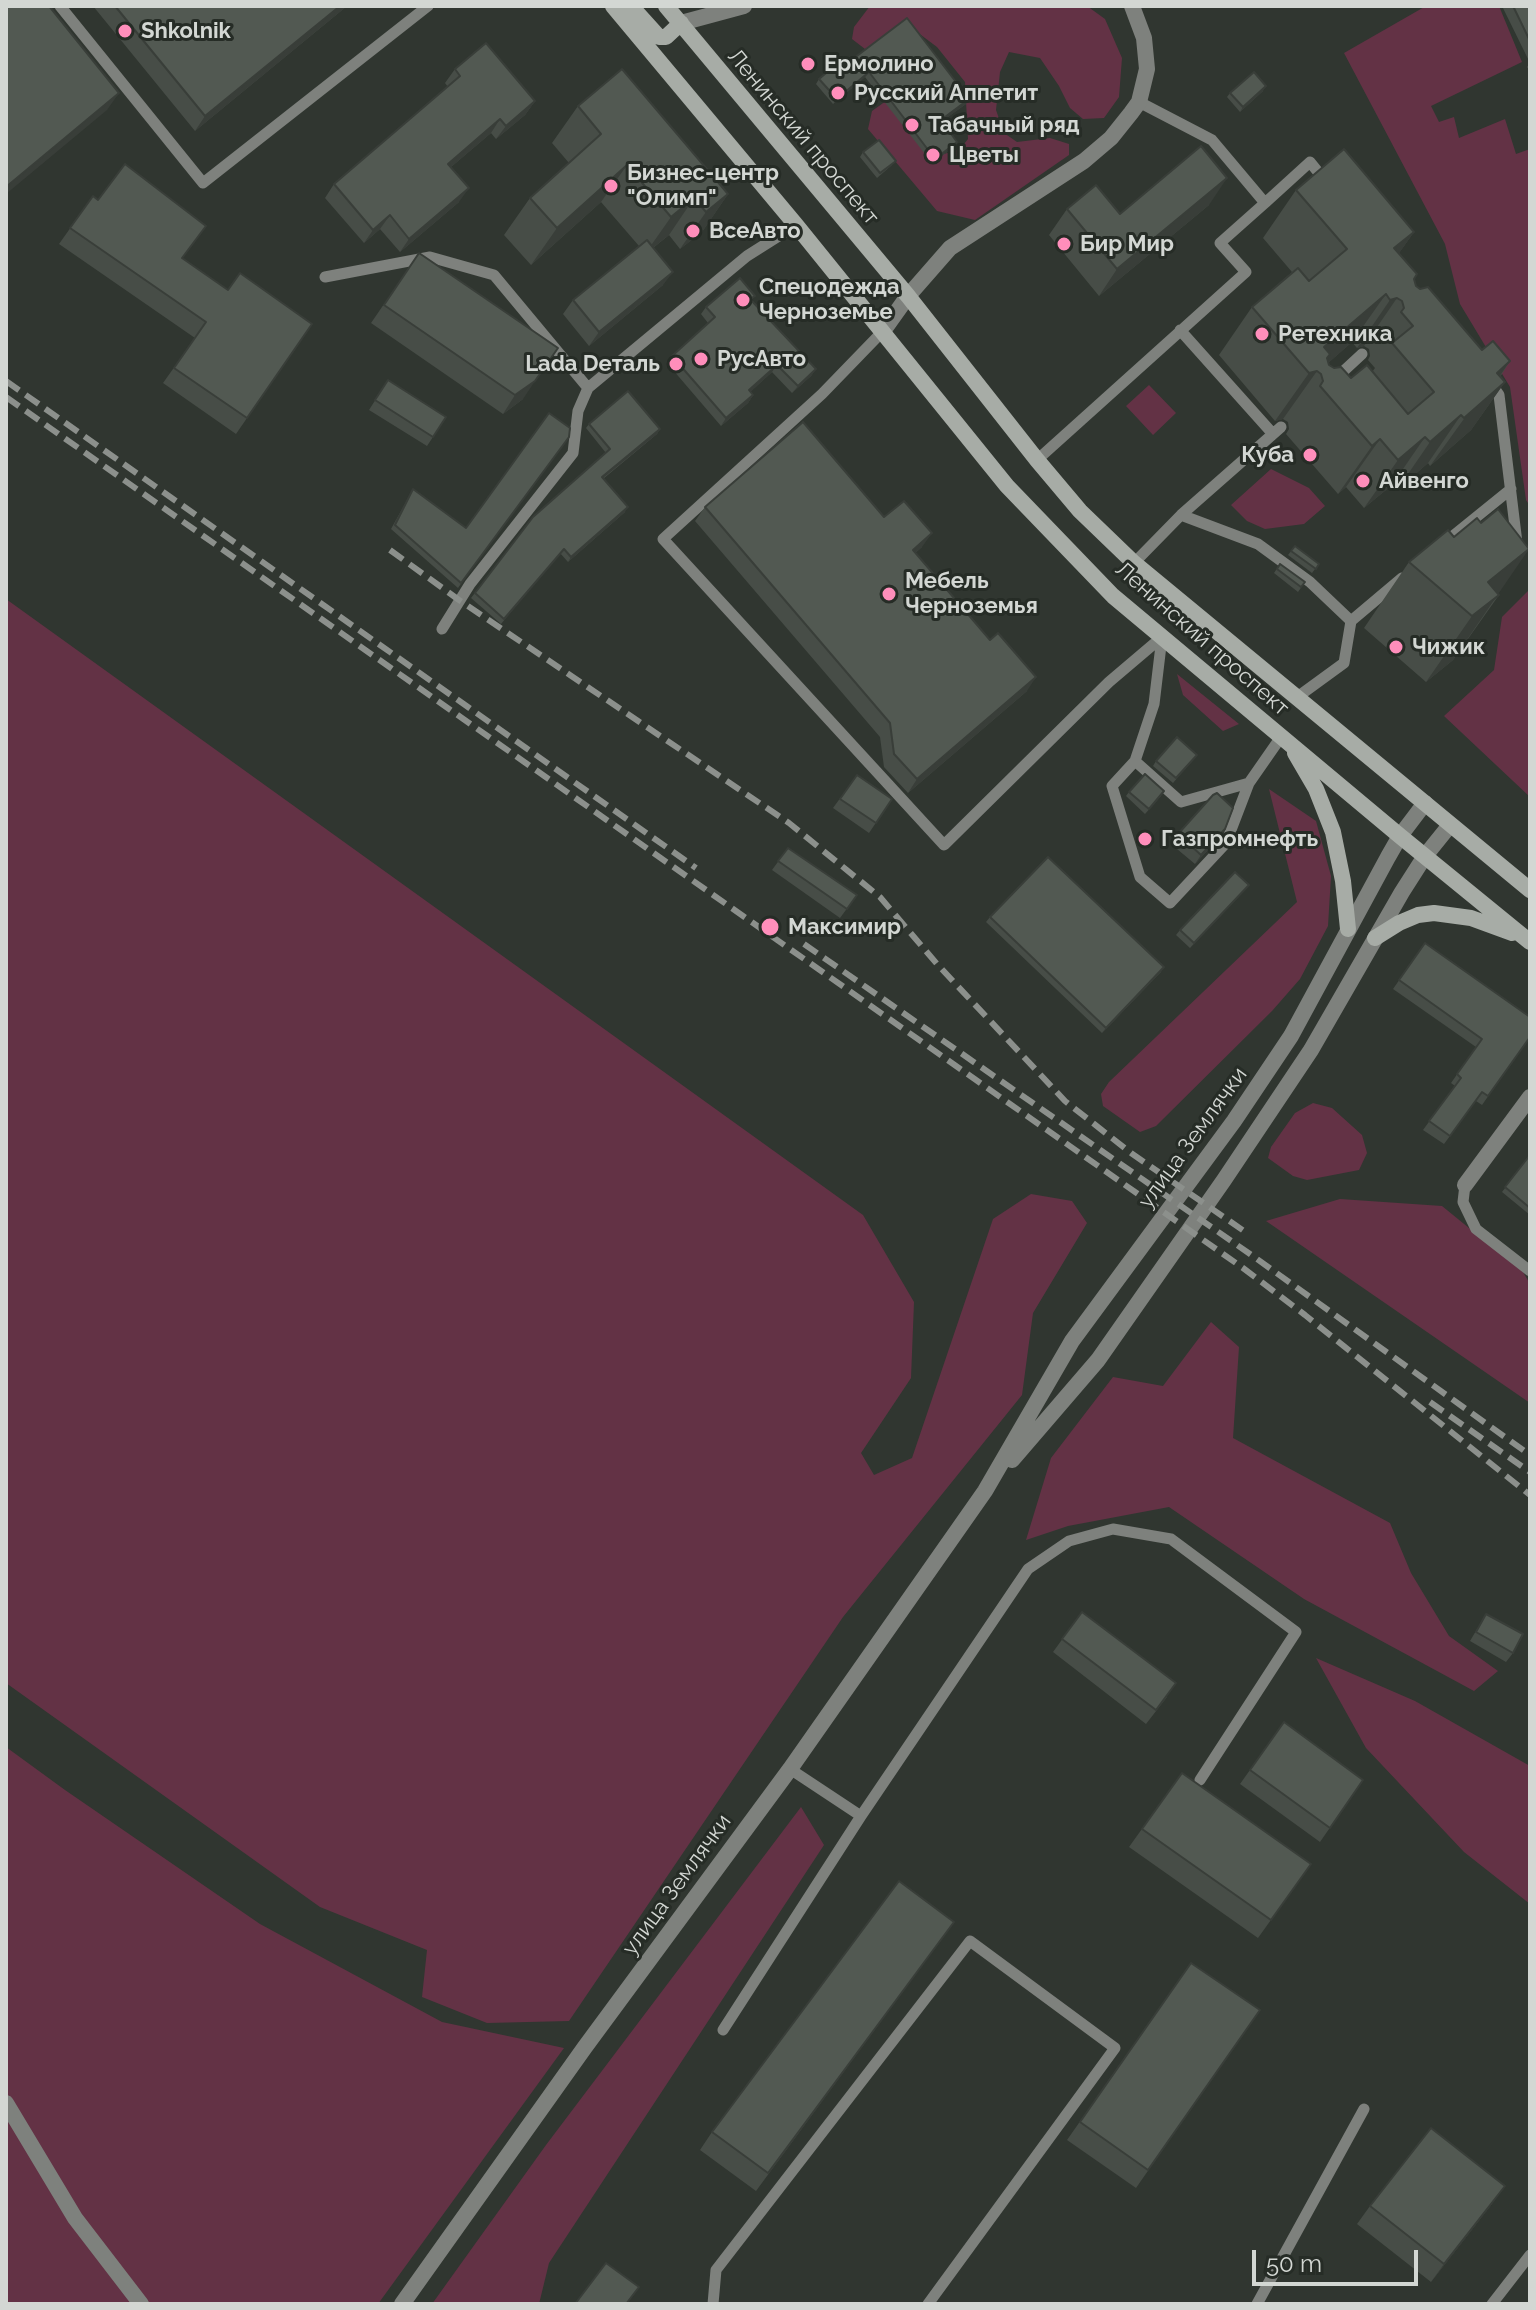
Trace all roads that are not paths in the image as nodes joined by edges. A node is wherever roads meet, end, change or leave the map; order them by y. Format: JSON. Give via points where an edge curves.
{"nodes":[{"id":1,"x":60,"y":6,"type":"edge"},
{"id":2,"x":428,"y":6,"type":"edge"},
{"id":3,"x":613,"y":6,"type":"edge"},
{"id":4,"x":631,"y":6,"type":"edge"},
{"id":5,"x":666,"y":6,"type":"edge"},
{"id":6,"x":743,"y":6,"type":"edge"},
{"id":7,"x":1132,"y":6,"type":"edge"},
{"id":8,"x":681,"y":23,"type":"junction"},
{"id":9,"x":1139,"y":102,"type":"junction"},
{"id":10,"x":1339,"y":196,"type":"edge"},
{"id":11,"x":1265,"y":203,"type":"junction"},
{"id":12,"x":796,"y":225,"type":"junction"},
{"id":13,"x":325,"y":277,"type":"dead end"},
{"id":14,"x":908,"y":296,"type":"junction"},
{"id":15,"x":1180,"y":330,"type":"junction"},
{"id":16,"x":883,"y":331,"type":"junction"},
{"id":17,"x":1362,"y":354,"type":"edge"},
{"id":18,"x":1481,"y":371,"type":"edge"},
{"id":19,"x":588,"y":388,"type":"junction"},
{"id":20,"x":1322,"y":390,"type":"edge"},
{"id":21,"x":1037,"y":460,"type":"junction"},
{"id":22,"x":1511,"y":489,"type":"junction"},
{"id":23,"x":1181,"y":515,"type":"junction"},
{"id":24,"x":1517,"y":543,"type":"edge"},
{"id":25,"x":1437,"y":550,"type":"edge"},
{"id":26,"x":1134,"y":563,"type":"junction"},
{"id":27,"x":1413,"y":570,"type":"edge"},
{"id":28,"x":1351,"y":621,"type":"junction"},
{"id":29,"x":442,"y":629,"type":"dead end"},
{"id":30,"x":1162,"y":637,"type":"junction"},
{"id":31,"x":1296,"y":698,"type":"junction"},
{"id":32,"x":1281,"y":737,"type":"junction"},
{"id":33,"x":1135,"y":761,"type":"junction"},
{"id":34,"x":1249,"y":783,"type":"junction"},
{"id":35,"x":1425,"y":803,"type":"junction"},
{"id":36,"x":1450,"y":825,"type":"junction"},
{"id":37,"x":1400,"y":836,"type":"junction"},
{"id":38,"x":1425,"y":856,"type":"junction"},
{"id":39,"x":1530,"y":890,"type":"edge"},
{"id":40,"x":1348,"y":929,"type":"junction"},
{"id":41,"x":1375,"y":938,"type":"junction"},
{"id":42,"x":1529,"y":941,"type":"edge"},
{"id":43,"x":1530,"y":1097,"type":"edge"},
{"id":44,"x":1465,"y":1185,"type":"joint"},
{"id":45,"x":1530,"y":1271,"type":"edge"},
{"id":46,"x":985,"y":1491,"type":"junction"},
{"id":47,"x":790,"y":1769,"type":"junction"},
{"id":48,"x":1200,"y":1780,"type":"dead end"},
{"id":49,"x":861,"y":1816,"type":"junction"},
{"id":50,"x":723,"y":2030,"type":"dead end"},
{"id":51,"x":6,"y":2103,"type":"edge"},
{"id":52,"x":1364,"y":2109,"type":"dead end"},
{"id":53,"x":1530,"y":2255,"type":"edge"},
{"id":54,"x":141,"y":2304,"type":"edge"},
{"id":55,"x":402,"y":2304,"type":"edge"},
{"id":56,"x":713,"y":2304,"type":"edge"},
{"id":57,"x":928,"y":2304,"type":"edge"},
{"id":58,"x":1257,"y":2304,"type":"edge"},
{"id":59,"x":1492,"y":2304,"type":"edge"}],
"edges":[{"from":1,"to":2,"type":"lane","via":[[203,183]]},
{"from":3,"to":12,"type":"main road","name":"Ленинский проспект"},
{"from":4,"to":8,"type":"main road","via":[[659,37]]},
{"from":5,"to":8,"type":"main road","name":"Ленинский проспект"},
{"from":6,"to":8,"type":"street"},
{"from":7,"to":9,"type":"street","via":[[1144,38],[1147,69]]},
{"from":8,"to":14,"type":"main road","name":"Ленинский проспект"},
{"from":9,"to":11,"type":"lane","via":[[1212,140]]},
{"from":9,"to":14,"type":"street","via":[[1111,138],[1084,161],[950,248]]},
{"from":10,"to":11,"type":"lane","via":[[1310,162]]},
{"from":11,"to":15,"type":"lane","via":[[1220,243],[1246,272]]},
{"from":12,"to":16,"type":"main road","name":"Ленинский проспект"},
{"from":12,"to":19,"type":"lane","via":[[747,256]]},
{"from":13,"to":19,"type":"lane","via":[[430,257],[494,275]]},
{"from":14,"to":16,"type":"street"},
{"from":14,"to":21,"type":"main road","name":"Ленинский проспект"},
{"from":15,"to":21,"type":"lane"},
{"from":15,"to":23,"type":"lane","via":[[1277,431]]},
{"from":16,"to":30,"type":"main road","name":"Ленинский проспект","via":[[1007,486],[1113,596]]},
{"from":16,"to":30,"type":"lane","via":[[663,539],[944,845],[1109,682]]},
{"from":17,"to":20,"type":"lane"},
{"from":18,"to":22,"type":"lane","via":[[1499,395]]},
{"from":19,"to":29,"type":"lane","via":[[578,411],[573,453],[470,584]]},
{"from":21,"to":26,"type":"main road","name":"Ленинский проспект"},
{"from":22,"to":24,"type":"lane"},
{"from":22,"to":25,"type":"lane"},
{"from":23,"to":26,"type":"lane"},
{"from":23,"to":28,"type":"lane","via":[[1258,544]]},
{"from":26,"to":31,"type":"main road","name":"Ленинский проспект"},
{"from":27,"to":28,"type":"lane"},
{"from":28,"to":31,"type":"lane","via":[[1344,663]]},
{"from":30,"to":32,"type":"main road","name":"Ленинский проспект"},
{"from":30,"to":33,"type":"lane","via":[[1154,704]]},
{"from":31,"to":35,"type":"main road","name":"Ленинский проспект"},
{"from":32,"to":34,"type":"lane"},
{"from":32,"to":37,"type":"main road","name":"Ленинский проспект"},
{"from":32,"to":40,"type":"main road","via":[[1306,769],[1333,832]]},
{"from":33,"to":34,"type":"lane","via":[[1181,802]]},
{"from":33,"to":34,"type":"lane","via":[[1112,786],[1140,877],[1170,903],[1226,843]]},
{"from":35,"to":36,"type":"main road","name":"Ленинский проспект"},
{"from":35,"to":37,"type":"street","name":"улица Землячки"},
{"from":36,"to":38,"type":"street","name":"улица Землячки"},
{"from":36,"to":39,"type":"main road","name":"Ленинский проспект"},
{"from":37,"to":38,"type":"main road","name":"Ленинский проспект"},
{"from":37,"to":40,"type":"street","name":"улица Землячки"},
{"from":38,"to":41,"type":"street","name":"улица Землячки"},
{"from":38,"to":42,"type":"main road","name":"Ленинский проспект"},
{"from":40,"to":46,"type":"street","name":"улица Землячки","via":[[1274,1062],[1072,1341]]},
{"from":41,"to":42,"type":"main road","via":[[1418,915],[1434,913],[1471,918]]},
{"from":41,"to":46,"type":"street","name":"улица Землячки","via":[[1295,1075],[1098,1360]]},
{"from":43,"to":44,"type":"street"},
{"from":44,"to":45,"type":"lane","via":[[1463,1202],[1476,1229]]},
{"from":46,"to":47,"type":"street","name":"улица Землячки"},
{"from":47,"to":49,"type":"lane"},
{"from":47,"to":55,"type":"street","name":"улица Землячки"},
{"from":48,"to":49,"type":"lane","via":[[1296,1632],[1171,1539],[1113,1529],[1069,1541],[1028,1569]]},
{"from":49,"to":50,"type":"lane"},
{"from":51,"to":54,"type":"street","via":[[75,2218]]},
{"from":52,"to":58,"type":"lane"},
{"from":53,"to":59,"type":"lane"},
{"from":56,"to":57,"type":"lane","via":[[716,2270],[970,1941],[1115,2048]]}]}
